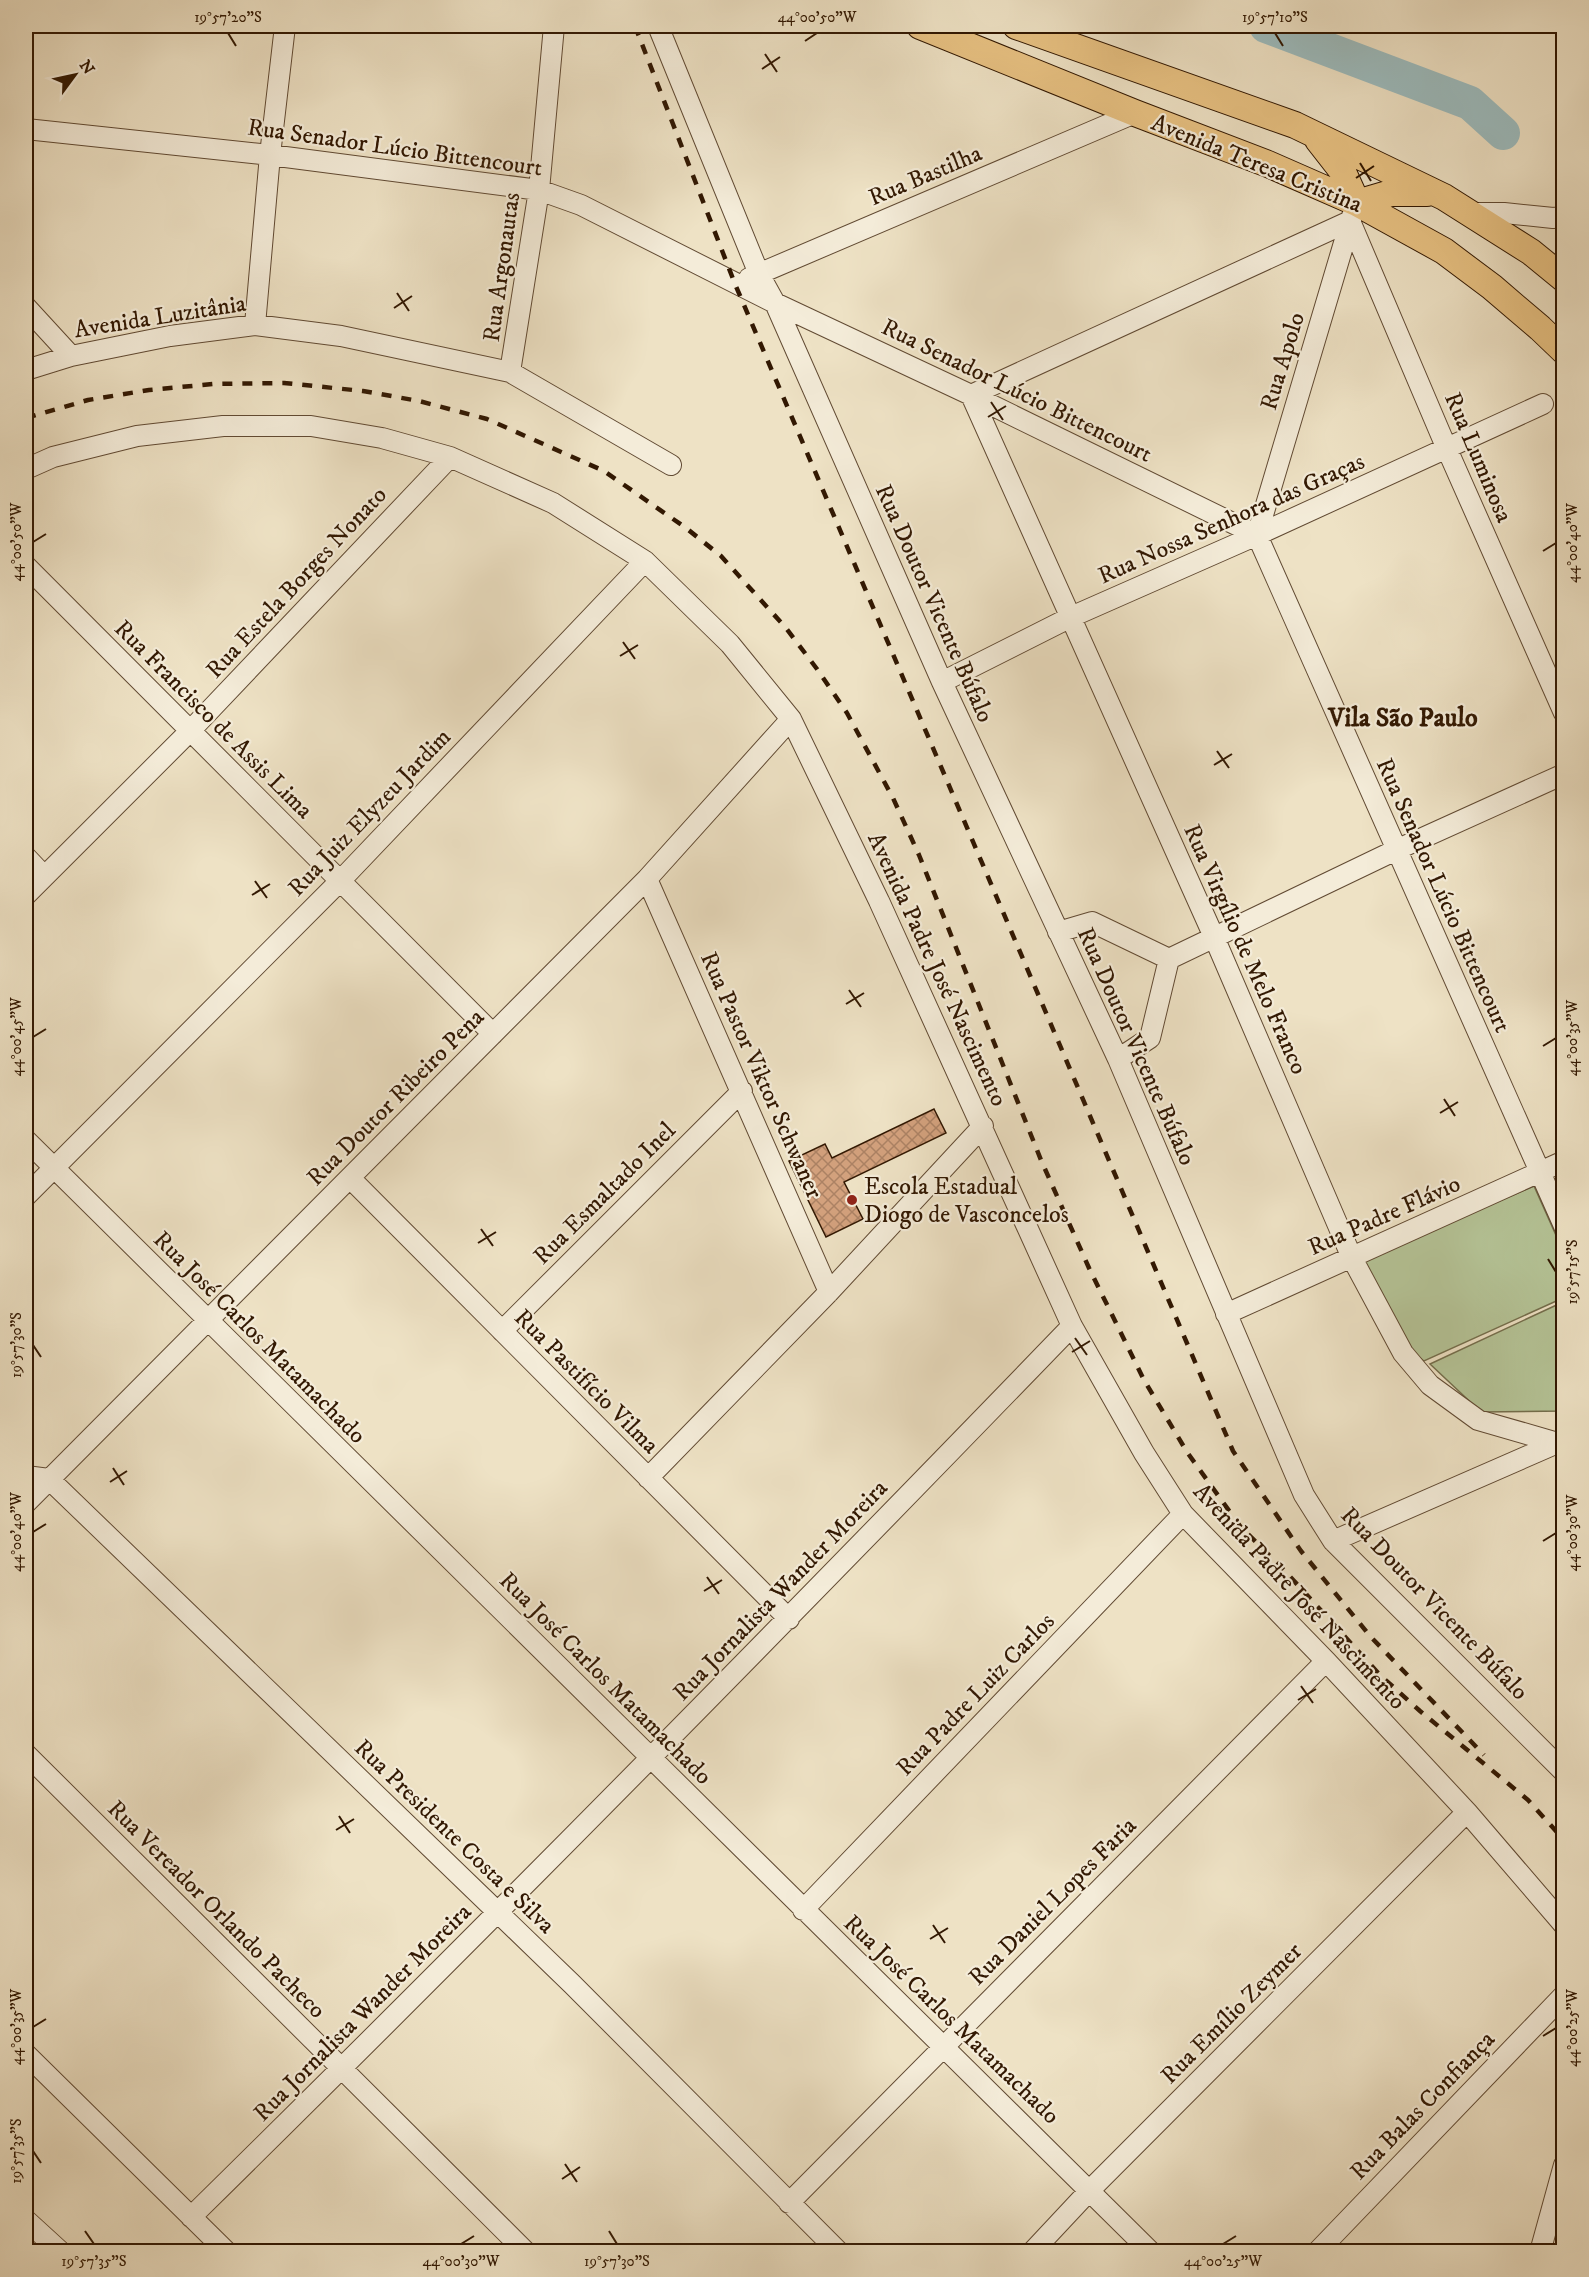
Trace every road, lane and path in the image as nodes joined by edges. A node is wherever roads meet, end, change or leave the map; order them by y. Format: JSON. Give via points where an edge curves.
{"nodes":[{"id":1,"x":285,"y":26,"type":"edge"},
{"id":2,"x":554,"y":26,"type":"edge"},
{"id":3,"x":658,"y":26,"type":"edge"},
{"id":4,"x":920,"y":26,"type":"edge"},
{"id":5,"x":1016,"y":26,"type":"edge"},
{"id":6,"x":1135,"y":113,"type":"junction"},
{"id":7,"x":26,"y":129,"type":"edge"},
{"id":8,"x":1311,"y":133,"type":"junction"},
{"id":9,"x":270,"y":154,"type":"junction"},
{"id":10,"x":538,"y":190,"type":"junction"},
{"id":11,"x":1444,"y":197,"type":"junction"},
{"id":12,"x":1354,"y":212,"type":"junction"},
{"id":13,"x":1472,"y":213,"type":"junction"},
{"id":14,"x":1563,"y":217,"type":"edge"},
{"id":15,"x":759,"y":274,"type":"junction"},
{"id":16,"x":1563,"y":279,"type":"edge"},
{"id":17,"x":735,"y":284,"type":"junction"},
{"id":18,"x":775,"y":303,"type":"junction"},
{"id":19,"x":26,"y":307,"type":"edge"},
{"id":20,"x":255,"y":325,"type":"junction"},
{"id":21,"x":1563,"y":351,"type":"edge"},
{"id":22,"x":71,"y":356,"type":"junction"},
{"id":23,"x":26,"y":370,"type":"edge"},
{"id":24,"x":510,"y":372,"type":"junction"},
{"id":25,"x":971,"y":395,"type":"junction"},
{"id":26,"x":1543,"y":404,"type":"dead end"},
{"id":27,"x":1447,"y":449,"type":"junction"},
{"id":28,"x":450,"y":457,"type":"junction"},
{"id":29,"x":672,"y":465,"type":"dead end"},
{"id":30,"x":26,"y":469,"type":"edge"},
{"id":31,"x":1257,"y":535,"type":"junction"},
{"id":32,"x":645,"y":561,"type":"junction"},
{"id":33,"x":26,"y":567,"type":"edge"},
{"id":34,"x":1071,"y":617,"type":"junction"},
{"id":35,"x":942,"y":682,"type":"junction"},
{"id":36,"x":1563,"y":713,"type":"edge"},
{"id":37,"x":791,"y":719,"type":"junction"},
{"id":38,"x":189,"y":732,"type":"junction"},
{"id":39,"x":1563,"y":774,"type":"edge"},
{"id":40,"x":1396,"y":850,"type":"junction"},
{"id":41,"x":26,"y":857,"type":"edge"},
{"id":42,"x":44,"y":876,"type":"junction"},
{"id":43,"x":647,"y":879,"type":"junction"},
{"id":44,"x":340,"y":880,"type":"junction"},
{"id":45,"x":26,"y":895,"type":"edge"},
{"id":46,"x":1058,"y":932,"type":"junction"},
{"id":47,"x":1215,"y":937,"type":"junction"},
{"id":48,"x":1168,"y":959,"type":"junction"},
{"id":49,"x":493,"y":1034,"type":"junction"},
{"id":50,"x":1118,"y":1059,"type":"junction"},
{"id":51,"x":742,"y":1091,"type":"junction"},
{"id":52,"x":983,"y":1126,"type":"junction"},
{"id":53,"x":26,"y":1140,"type":"edge"},
{"id":54,"x":1563,"y":1161,"type":"edge"},
{"id":55,"x":53,"y":1168,"type":"junction"},
{"id":56,"x":1539,"y":1173,"type":"junction"},
{"id":57,"x":350,"y":1178,"type":"junction"},
{"id":58,"x":26,"y":1196,"type":"edge"},
{"id":59,"x":1563,"y":1226,"type":"edge"},
{"id":60,"x":1352,"y":1258,"type":"junction"},
{"id":61,"x":830,"y":1292,"type":"junction"},
{"id":62,"x":1226,"y":1314,"type":"junction"},
{"id":63,"x":208,"y":1321,"type":"junction"},
{"id":64,"x":1072,"y":1326,"type":"junction"},
{"id":65,"x":502,"y":1331,"type":"junction"},
{"id":66,"x":1561,"y":1442,"type":"edge"},
{"id":67,"x":26,"y":1476,"type":"edge"},
{"id":68,"x":648,"y":1478,"type":"junction"},
{"id":69,"x":49,"y":1479,"type":"junction"},
{"id":70,"x":26,"y":1503,"type":"edge"},
{"id":71,"x":1183,"y":1514,"type":"junction"},
{"id":72,"x":1333,"y":1541,"type":"junction"},
{"id":73,"x":789,"y":1619,"type":"junction"},
{"id":74,"x":1326,"y":1661,"type":"junction"},
{"id":75,"x":26,"y":1754,"type":"edge"},
{"id":76,"x":650,"y":1758,"type":"junction"},
{"id":77,"x":1563,"y":1772,"type":"edge"},
{"id":78,"x":1467,"y":1812,"type":"junction"},
{"id":79,"x":803,"y":1910,"type":"junction"},
{"id":80,"x":498,"y":1913,"type":"junction"},
{"id":81,"x":1563,"y":1925,"type":"edge"},
{"id":82,"x":1563,"y":1995,"type":"edge"},
{"id":83,"x":944,"y":2047,"type":"junction"},
{"id":84,"x":26,"y":2054,"type":"edge"},
{"id":85,"x":342,"y":2069,"type":"junction"},
{"id":86,"x":1563,"y":2164,"type":"edge"},
{"id":87,"x":1090,"y":2190,"type":"junction"},
{"id":88,"x":789,"y":2203,"type":"junction"},
{"id":89,"x":191,"y":2217,"type":"junction"},
{"id":90,"x":26,"y":2220,"type":"edge"},
{"id":91,"x":61,"y":2252,"type":"edge"},
{"id":92,"x":227,"y":2252,"type":"edge"},
{"id":93,"x":526,"y":2252,"type":"edge"},
{"id":94,"x":839,"y":2252,"type":"edge"},
{"id":95,"x":1032,"y":2252,"type":"edge"},
{"id":96,"x":1151,"y":2252,"type":"edge"},
{"id":97,"x":1317,"y":2252,"type":"edge"},
{"id":98,"x":1540,"y":2252,"type":"edge"}],
"edges":[{"from":1,"to":9,"type":"street"},
{"from":2,"to":10,"type":"street","name":"Rua Argonautas"},
{"from":3,"to":15,"type":"street","name":"Rua Doutor Vicente Búfalo"},
{"from":4,"to":6,"type":"main road","name":"Avenida Teresa Cristina"},
{"from":5,"to":8,"type":"main road","name":"Avenida Teresa Cristina"},
{"from":6,"to":12,"type":"main road","name":"Avenida Teresa Cristina","via":[[1268,164]]},
{"from":6,"to":15,"type":"street","name":"Rua Bastilha"},
{"from":7,"to":9,"type":"street","name":"Rua Senador Lúcio Bittencourt"},
{"from":8,"to":11,"type":"main road","name":"Avenida Teresa Cristina"},
{"from":8,"to":12,"type":"main road","via":[[1343,172]]},
{"from":9,"to":10,"type":"street","name":"Rua Senador Lúcio Bittencourt"},
{"from":9,"to":20,"type":"street"},
{"from":10,"to":17,"type":"street","name":"Rua Senador Lúcio Bittencourt","via":[[581,204]]},
{"from":10,"to":24,"type":"street","name":"Rua Argonautas"},
{"from":11,"to":12,"type":"main road","via":[[1409,191],[1391,193]]},
{"from":11,"to":13,"type":"main road","name":"Avenida Teresa Cristina"},
{"from":12,"to":21,"type":"main road","name":"Avenida Teresa Cristina","via":[[1443,251],[1500,294]]},
{"from":12,"to":25,"type":"street"},
{"from":12,"to":27,"type":"street","name":"Rua Luminosa"},
{"from":12,"to":31,"type":"street","name":"Rua Apolo"},
{"from":13,"to":14,"type":"street"},
{"from":13,"to":16,"type":"main road","name":"Avenida Teresa Cristina","via":[[1531,252]]},
{"from":15,"to":17,"type":"street","name":"Rua Bastilha"},
{"from":15,"to":18,"type":"street","name":"Rua Doutor Vicente Búfalo"},
{"from":17,"to":18,"type":"street","name":"Rua Senador Lúcio Bittencourt"},
{"from":18,"to":25,"type":"street","name":"Rua Senador Lúcio Bittencourt"},
{"from":18,"to":35,"type":"street","name":"Rua Doutor Vicente Búfalo"},
{"from":19,"to":22,"type":"street"},
{"from":20,"to":22,"type":"street","name":"Avenida Luzitânia","via":[[170,336]]},
{"from":20,"to":24,"type":"street","name":"Avenida Luzitânia","via":[[340,336]]},
{"from":22,"to":23,"type":"street","name":"Avenida Luzitânia"},
{"from":24,"to":29,"type":"street","name":"Avenida Luzitânia"},
{"from":25,"to":31,"type":"street","name":"Rua Senador Lúcio Bittencourt"},
{"from":25,"to":34,"type":"street","name":"Rua Virgílio de Melo Franco"},
{"from":26,"to":27,"type":"street","name":"Rua Nossa Senhora das Graças"},
{"from":27,"to":31,"type":"street","name":"Rua Nossa Senhora das Graças"},
{"from":27,"to":36,"type":"street","name":"Rua Luminosa"},
{"from":28,"to":30,"type":"street","name":"Avenida Padre José Nascimento","via":[[382,438],[312,426],[223,426],[137,436],[53,457]]},
{"from":28,"to":32,"type":"street","name":"Avenida Padre José Nascimento","via":[[554,503]]},
{"from":28,"to":38,"type":"street","name":"Rua Estela Borges Nonato"},
{"from":31,"to":34,"type":"street","name":"Rua Nossa Senhora das Graças"},
{"from":31,"to":40,"type":"street","name":"Rua Senador Lúcio Bittencourt"},
{"from":32,"to":37,"type":"street","name":"Avenida Padre José Nascimento","via":[[730,644]]},
{"from":32,"to":44,"type":"street","name":"Rua Juiz Elyzeu Jardim"},
{"from":33,"to":38,"type":"street","name":"Rua Francisco de Assis Lima"},
{"from":34,"to":35,"type":"street","name":"Rua Nossa Senhora das Graças"},
{"from":34,"to":47,"type":"street","name":"Rua Virgílio de Melo Franco"},
{"from":35,"to":46,"type":"street","name":"Rua Doutor Vicente Búfalo"},
{"from":37,"to":43,"type":"street","name":"Rua Doutor Ribeiro Pena"},
{"from":37,"to":52,"type":"street","name":"Avenida Padre José Nascimento"},
{"from":38,"to":42,"type":"street","name":"Rua Estela Borges Nonato"},
{"from":38,"to":44,"type":"street","name":"Rua Francisco de Assis Lima"},
{"from":39,"to":40,"type":"street"},
{"from":40,"to":47,"type":"street"},
{"from":40,"to":56,"type":"street","name":"Rua Senador Lúcio Bittencourt"},
{"from":41,"to":42,"type":"street"},
{"from":42,"to":45,"type":"street","name":"Rua Estela Borges Nonato"},
{"from":43,"to":49,"type":"street","name":"Rua Doutor Ribeiro Pena"},
{"from":43,"to":51,"type":"street","name":"Rua Pastor Viktor Schwaner"},
{"from":44,"to":49,"type":"street","name":"Rua Francisco de Assis Lima"},
{"from":44,"to":55,"type":"street","name":"Rua Juiz Elyzeu Jardim"},
{"from":46,"to":48,"type":"street","via":[[1092,922]]},
{"from":46,"to":50,"type":"street","name":"Rua Doutor Vicente Búfalo"},
{"from":47,"to":48,"type":"street"},
{"from":47,"to":60,"type":"street","name":"Rua Virgílio de Melo Franco"},
{"from":48,"to":50,"type":"street","via":[[1150,1038]]},
{"from":49,"to":57,"type":"street","name":"Rua Doutor Ribeiro Pena"},
{"from":50,"to":62,"type":"street","name":"Rua Doutor Vicente Búfalo"},
{"from":51,"to":61,"type":"street","name":"Rua Pastor Viktor Schwaner"},
{"from":51,"to":65,"type":"street","name":"Rua Esmaltado Inel"},
{"from":52,"to":61,"type":"street"},
{"from":52,"to":64,"type":"street","name":"Avenida Padre José Nascimento"},
{"from":53,"to":55,"type":"street","name":"Rua José Carlos Matamachado"},
{"from":54,"to":56,"type":"street","name":"Rua Padre Flávio"},
{"from":55,"to":58,"type":"street","name":"Rua Juiz Elyzeu Jardim"},
{"from":55,"to":63,"type":"street","name":"Rua José Carlos Matamachado"},
{"from":56,"to":59,"type":"street","name":"Rua Senador Lúcio Bittencourt"},
{"from":56,"to":60,"type":"street","name":"Rua Padre Flávio"},
{"from":57,"to":63,"type":"street","name":"Rua Doutor Ribeiro Pena"},
{"from":57,"to":65,"type":"street","name":"Rua Pastifício Vilma"},
{"from":60,"to":62,"type":"street","name":"Rua Padre Flávio"},
{"from":60,"to":66,"type":"street","name":"Rua Virgílio de Melo Franco","via":[[1403,1353],[1430,1385],[1478,1420]]},
{"from":61,"to":68,"type":"street"},
{"from":62,"to":72,"type":"street","name":"Rua Doutor Vicente Búfalo","via":[[1304,1495]]},
{"from":63,"to":69,"type":"street","name":"Rua Doutor Ribeiro Pena"},
{"from":63,"to":76,"type":"street","name":"Rua José Carlos Matamachado"},
{"from":64,"to":71,"type":"street","name":"Avenida Padre José Nascimento"},
{"from":64,"to":73,"type":"street","name":"Rua Jornalista Wander Moreira"},
{"from":65,"to":68,"type":"street","name":"Rua Pastifício Vilma"},
{"from":66,"to":72,"type":"street"},
{"from":67,"to":69,"type":"street"},
{"from":68,"to":73,"type":"street","name":"Rua Pastifício Vilma"},
{"from":69,"to":70,"type":"street","name":"Rua Doutor Ribeiro Pena"},
{"from":69,"to":80,"type":"street","name":"Rua Presidente Costa e Silva"},
{"from":71,"to":74,"type":"street","name":"Avenida Padre José Nascimento"},
{"from":71,"to":79,"type":"street","name":"Rua Padre Luiz Carlos"},
{"from":72,"to":77,"type":"street","name":"Rua Doutor Vicente Búfalo"},
{"from":73,"to":76,"type":"street","name":"Rua Jornalista Wander Moreira"},
{"from":74,"to":78,"type":"street","name":"Avenida Padre José Nascimento"},
{"from":74,"to":83,"type":"street","name":"Rua Daniel Lopes Faria"},
{"from":75,"to":85,"type":"street","name":"Rua Vereador Orlando Pacheco"},
{"from":76,"to":79,"type":"street","name":"Rua José Carlos Matamachado"},
{"from":76,"to":80,"type":"street","name":"Rua Jornalista Wander Moreira"},
{"from":78,"to":81,"type":"street","name":"Avenida Padre José Nascimento"},
{"from":78,"to":87,"type":"street","name":"Rua Emílio Zeymer"},
{"from":79,"to":83,"type":"street","name":"Rua José Carlos Matamachado"},
{"from":80,"to":85,"type":"street","name":"Rua Jornalista Wander Moreira"},
{"from":80,"to":88,"type":"street","name":"Rua Presidente Costa e Silva"},
{"from":82,"to":97,"type":"street","name":"Rua Balas Confiança"},
{"from":83,"to":87,"type":"street","name":"Rua José Carlos Matamachado"},
{"from":83,"to":88,"type":"street","name":"Rua Daniel Lopes Faria"},
{"from":84,"to":89,"type":"street"},
{"from":85,"to":89,"type":"street","name":"Rua Jornalista Wander Moreira"},
{"from":85,"to":93,"type":"street","name":"Rua Vereador Orlando Pacheco"},
{"from":86,"to":98,"type":"street"},
{"from":87,"to":95,"type":"street","name":"Rua Emílio Zeymer"},
{"from":87,"to":96,"type":"street","name":"Rua José Carlos Matamachado"},
{"from":88,"to":94,"type":"street","name":"Rua Presidente Costa e Silva"},
{"from":89,"to":92,"type":"street"},
{"from":90,"to":91,"type":"street"}]}
